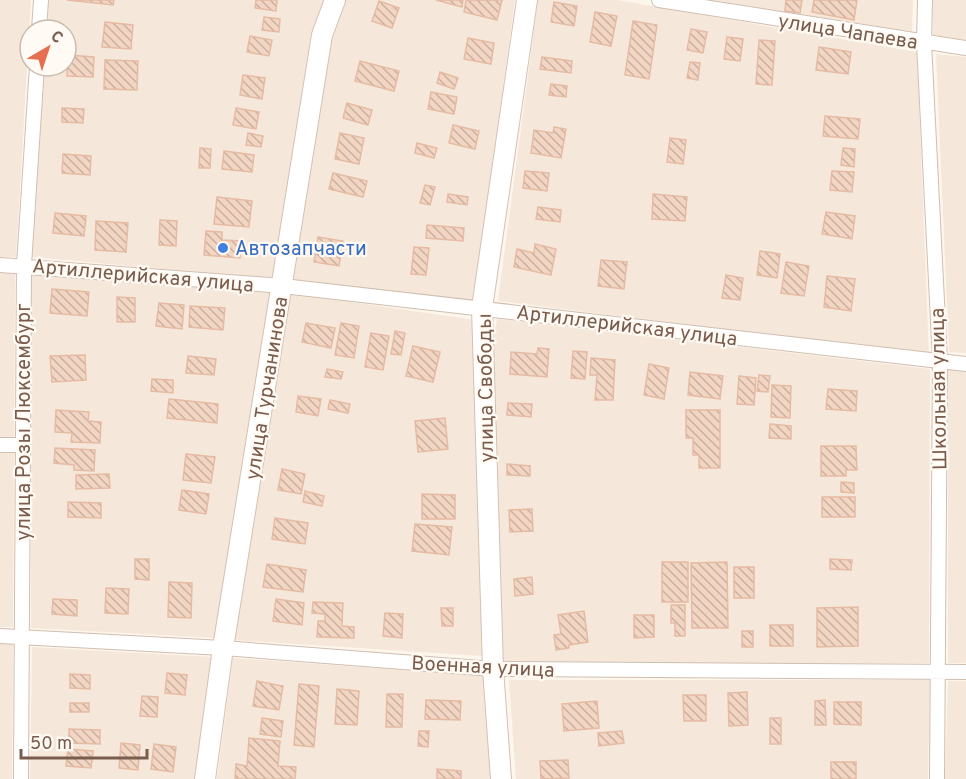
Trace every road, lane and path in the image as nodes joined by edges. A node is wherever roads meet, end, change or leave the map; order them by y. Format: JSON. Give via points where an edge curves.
{"nodes":[{"id":1,"x":41,"y":0,"type":"edge"},
{"id":2,"x":335,"y":0,"type":"edge"},
{"id":3,"x":527,"y":0,"type":"edge"},
{"id":4,"x":659,"y":0,"type":"edge"},
{"id":5,"x":925,"y":0,"type":"edge"},
{"id":6,"x":40,"y":18,"type":"edge"},
{"id":7,"x":924,"y":44,"type":"junction"},
{"id":8,"x":966,"y":48,"type":"edge"},
{"id":9,"x":36,"y":78,"type":"edge"},
{"id":10,"x":0,"y":265,"type":"edge"},
{"id":11,"x":24,"y":265,"type":"junction"},
{"id":12,"x":283,"y":286,"type":"junction"},
{"id":13,"x":482,"y":308,"type":"junction"},
{"id":14,"x":940,"y":361,"type":"junction"},
{"id":15,"x":966,"y":364,"type":"edge"},
{"id":16,"x":23,"y":445,"type":"junction"},
{"id":17,"x":0,"y":446,"type":"edge"},
{"id":18,"x":0,"y":636,"type":"edge"},
{"id":19,"x":22,"y":636,"type":"junction"},
{"id":20,"x":223,"y":648,"type":"junction"},
{"id":21,"x":493,"y":669,"type":"junction"},
{"id":22,"x":939,"y":672,"type":"junction"},
{"id":23,"x":966,"y":672,"type":"edge"},
{"id":24,"x":21,"y":779,"type":"edge"},
{"id":25,"x":206,"y":779,"type":"edge"},
{"id":26,"x":501,"y":779,"type":"edge"},
{"id":27,"x":937,"y":779,"type":"edge"}],
"edges":[{"from":1,"to":6,"type":"street"},
{"from":2,"to":12,"type":"street","name":"улица Турчанинова","via":[[322,35]]},
{"from":3,"to":13,"type":"street","name":"улица Свободы"},
{"from":4,"to":7,"type":"street","name":"улица Чапаева"},
{"from":5,"to":7,"type":"street","name":"Школьная улица"},
{"from":7,"to":8,"type":"street","name":"улица Чапаева"},
{"from":7,"to":14,"type":"street","name":"Школьная улица"},
{"from":9,"to":11,"type":"street","name":"улица Розы Люксембург"},
{"from":10,"to":11,"type":"street","name":"Артиллерийская улица"},
{"from":11,"to":12,"type":"street","name":"Артиллерийская улица"},
{"from":11,"to":16,"type":"street","name":"улица Розы Люксембург"},
{"from":12,"to":13,"type":"street","name":"Артиллерийская улица"},
{"from":12,"to":20,"type":"street","name":"улица Турчанинова"},
{"from":13,"to":14,"type":"street","name":"Артиллерийская улица"},
{"from":13,"to":21,"type":"street","name":"улица Свободы"},
{"from":14,"to":15,"type":"street","name":"Артиллерийская улица"},
{"from":14,"to":22,"type":"street","name":"Школьная улица"},
{"from":16,"to":17,"type":"street"},
{"from":16,"to":19,"type":"street","name":"улица Розы Люксембург"},
{"from":18,"to":19,"type":"street","name":"Военная улица"},
{"from":19,"to":20,"type":"street","name":"Военная улица"},
{"from":19,"to":24,"type":"street","name":"улица Розы Люксембург"},
{"from":20,"to":21,"type":"street","name":"Военная улица"},
{"from":20,"to":25,"type":"street","name":"улица Турчанинова"},
{"from":21,"to":22,"type":"street","name":"Военная улица"},
{"from":21,"to":26,"type":"street","name":"улица Свободы"},
{"from":22,"to":23,"type":"street","name":"Военная улица"},
{"from":22,"to":27,"type":"street","name":"Школьная улица"}]}
